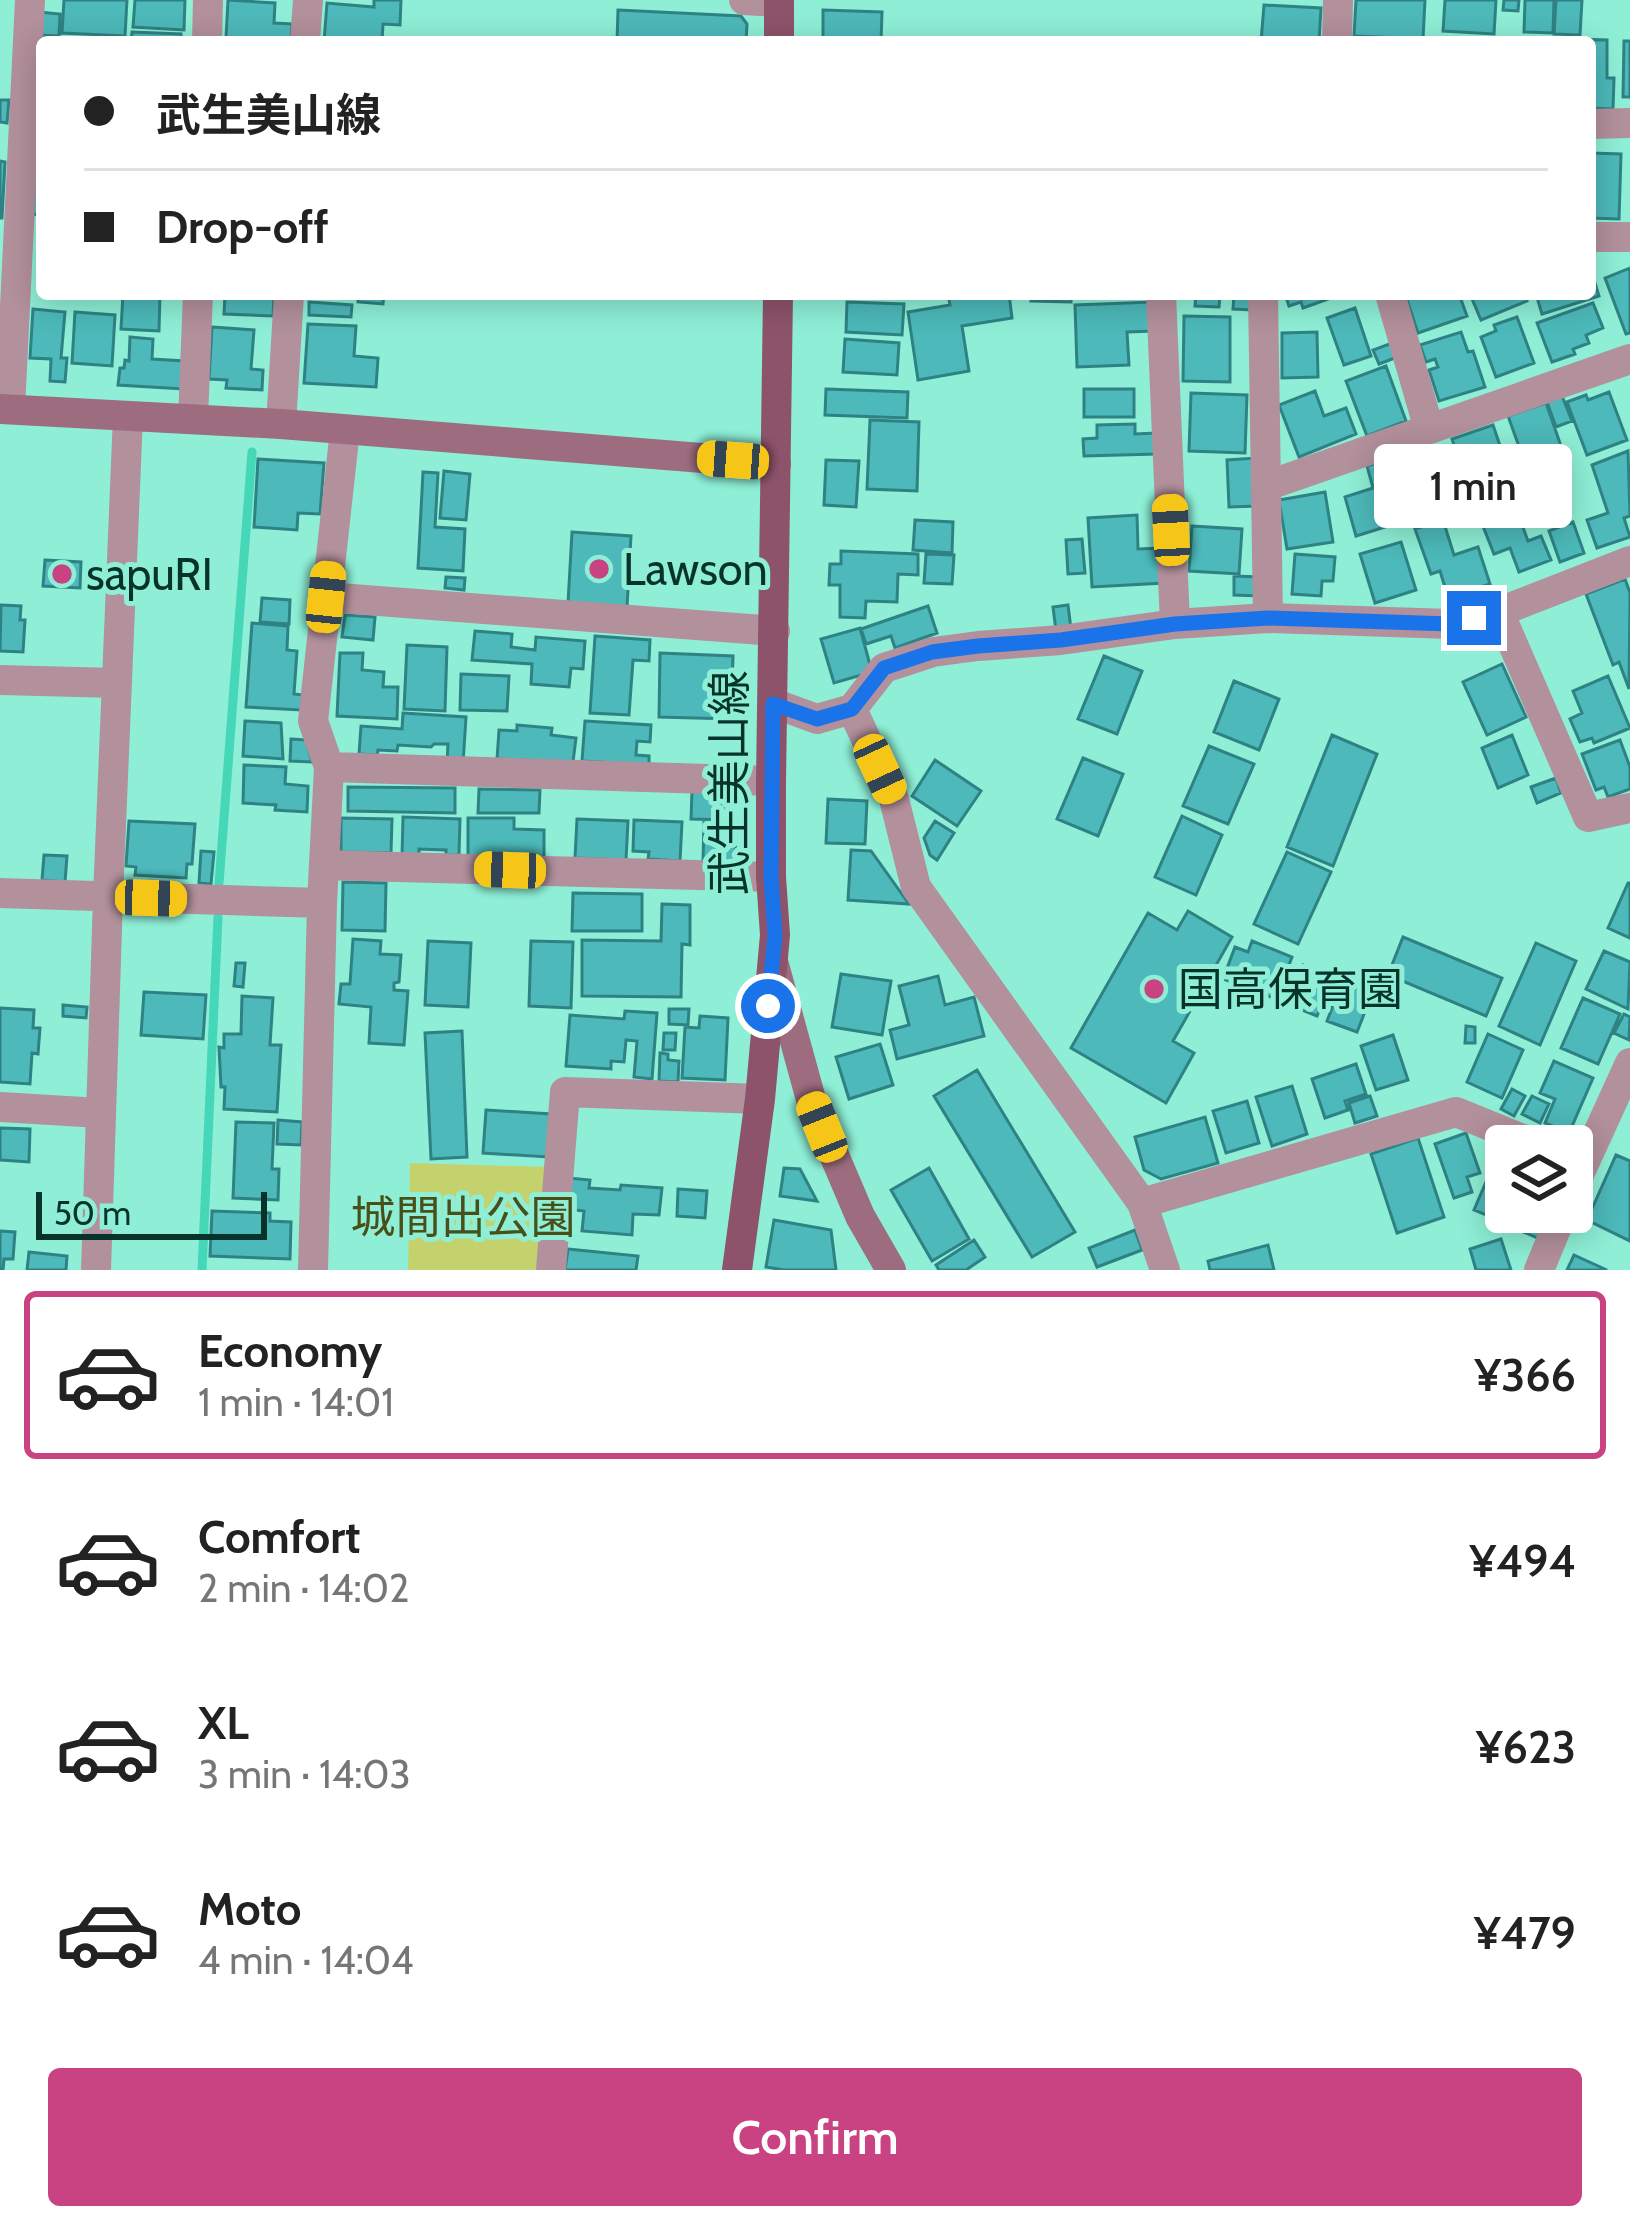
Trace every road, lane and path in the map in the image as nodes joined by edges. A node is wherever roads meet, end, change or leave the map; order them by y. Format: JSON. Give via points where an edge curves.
{"nodes":[{"id":1,"x":30,"y":0,"type":"edge"},
{"id":2,"x":208,"y":0,"type":"edge"},
{"id":3,"x":308,"y":0,"type":"edge"},
{"id":4,"x":744,"y":0,"type":"edge"},
{"id":5,"x":1338,"y":0,"type":"edge"},
{"id":6,"x":779,"y":1,"type":"edge"},
{"id":7,"x":206,"y":36,"type":"edge"},
{"id":8,"x":305,"y":36,"type":"edge"},
{"id":9,"x":779,"y":36,"type":"edge"},
{"id":10,"x":1337,"y":36,"type":"edge"},
{"id":11,"x":1630,"y":123,"type":"edge"},
{"id":12,"x":1596,"y":124,"type":"edge"},
{"id":13,"x":1630,"y":237,"type":"edge"},
{"id":14,"x":1596,"y":238,"type":"edge"},
{"id":15,"x":197,"y":300,"type":"edge"},
{"id":16,"x":290,"y":300,"type":"edge"},
{"id":17,"x":778,"y":300,"type":"edge"},
{"id":18,"x":1161,"y":300,"type":"edge"},
{"id":19,"x":1263,"y":300,"type":"edge"},
{"id":20,"x":1392,"y":300,"type":"edge"},
{"id":21,"x":1630,"y":359,"type":"edge"},
{"id":22,"x":5,"y":409,"type":"edge"},
{"id":23,"x":128,"y":416,"type":"junction"},
{"id":24,"x":193,"y":418,"type":"junction"},
{"id":25,"x":281,"y":424,"type":"junction"},
{"id":26,"x":1429,"y":429,"type":"junction"},
{"id":27,"x":345,"y":430,"type":"junction"},
{"id":28,"x":776,"y":464,"type":"junction"},
{"id":29,"x":1266,"y":486,"type":"junction"},
{"id":30,"x":1630,"y":561,"type":"edge"},
{"id":31,"x":326,"y":597,"type":"junction"},
{"id":32,"x":1499,"y":612,"type":"junction"},
{"id":33,"x":1268,"y":618,"type":"junction"},
{"id":34,"x":1175,"y":624,"type":"junction"},
{"id":35,"x":775,"y":631,"type":"junction"},
{"id":36,"x":0,"y":680,"type":"edge"},
{"id":37,"x":116,"y":683,"type":"junction"},
{"id":38,"x":773,"y":704,"type":"junction"},
{"id":39,"x":852,"y":709,"type":"junction"},
{"id":40,"x":329,"y":767,"type":"junction"},
{"id":41,"x":771,"y":781,"type":"junction"},
{"id":42,"x":1630,"y":808,"type":"edge"},
{"id":43,"x":324,"y":865,"type":"junction"},
{"id":44,"x":771,"y":877,"type":"junction"},
{"id":45,"x":0,"y":893,"type":"edge"},
{"id":46,"x":108,"y":897,"type":"junction"},
{"id":47,"x":322,"y":904,"type":"junction"},
{"id":48,"x":772,"y":960,"type":"junction"},
{"id":49,"x":1630,"y":1063,"type":"edge"},
{"id":50,"x":760,"y":1099,"type":"junction"},
{"id":51,"x":0,"y":1107,"type":"edge"},
{"id":52,"x":100,"y":1113,"type":"junction"},
{"id":53,"x":1488,"y":1125,"type":"edge"},
{"id":54,"x":1593,"y":1137,"type":"edge"},
{"id":55,"x":1142,"y":1203,"type":"junction"},
{"id":56,"x":1554,"y":1233,"type":"edge"},
{"id":57,"x":96,"y":1270,"type":"edge"},
{"id":58,"x":314,"y":1270,"type":"edge"},
{"id":59,"x":551,"y":1270,"type":"edge"},
{"id":60,"x":737,"y":1270,"type":"edge"},
{"id":61,"x":891,"y":1270,"type":"edge"},
{"id":62,"x":1165,"y":1270,"type":"edge"},
{"id":63,"x":1539,"y":1270,"type":"edge"}],
"edges":[{"from":1,"to":22,"type":"street"},
{"from":2,"to":7,"type":"street"},
{"from":3,"to":8,"type":"street"},
{"from":4,"to":6,"type":"street"},
{"from":5,"to":10,"type":"street"},
{"from":6,"to":9,"type":"main road"},
{"from":11,"to":12,"type":"street"},
{"from":13,"to":14,"type":"street"},
{"from":15,"to":24,"type":"street"},
{"from":16,"to":25,"type":"street"},
{"from":17,"to":28,"type":"main road","name":"武生美山線"},
{"from":18,"to":34,"type":"street"},
{"from":19,"to":29,"type":"street"},
{"from":20,"to":26,"type":"street"},
{"from":21,"to":26,"type":"street"},
{"from":22,"to":23,"type":"street"},
{"from":23,"to":24,"type":"street"},
{"from":23,"to":37,"type":"street"},
{"from":24,"to":25,"type":"street"},
{"from":25,"to":27,"type":"street"},
{"from":26,"to":29,"type":"street"},
{"from":27,"to":28,"type":"street"},
{"from":27,"to":31,"type":"street"},
{"from":28,"to":35,"type":"main road","name":"武生美山線"},
{"from":29,"to":33,"type":"street"},
{"from":30,"to":32,"type":"street"},
{"from":31,"to":35,"type":"street"},
{"from":31,"to":40,"type":"street","via":[[313,721]]},
{"from":32,"to":33,"type":"street","via":[[1450,624]]},
{"from":32,"to":42,"type":"street","via":[[1588,817]]},
{"from":33,"to":34,"type":"street"},
{"from":34,"to":39,"type":"street","via":[[932,652],[884,668]]},
{"from":35,"to":38,"type":"main road","name":"武生美山線"},
{"from":36,"to":37,"type":"street"},
{"from":37,"to":46,"type":"street"},
{"from":38,"to":39,"type":"street","via":[[817,719]]},
{"from":38,"to":41,"type":"main road","name":"武生美山線"},
{"from":39,"to":55,"type":"street","via":[[894,799],[916,887]]},
{"from":40,"to":41,"type":"street"},
{"from":40,"to":43,"type":"street"},
{"from":41,"to":44,"type":"main road","name":"武生美山線"},
{"from":43,"to":44,"type":"street"},
{"from":43,"to":47,"type":"street"},
{"from":44,"to":48,"type":"main road","name":"武生美山線"},
{"from":45,"to":46,"type":"street"},
{"from":46,"to":47,"type":"street"},
{"from":46,"to":52,"type":"street"},
{"from":47,"to":58,"type":"street"},
{"from":48,"to":50,"type":"main road","name":"武生美山線"},
{"from":48,"to":61,"type":"street","via":[[812,1103]]},
{"from":49,"to":54,"type":"street"},
{"from":50,"to":59,"type":"street","via":[[565,1092]]},
{"from":50,"to":60,"type":"main road","name":"武生美山線"},
{"from":51,"to":52,"type":"street"},
{"from":52,"to":57,"type":"street"},
{"from":53,"to":55,"type":"street","via":[[1456,1112]]},
{"from":55,"to":62,"type":"street"},
{"from":56,"to":63,"type":"street"}]}
